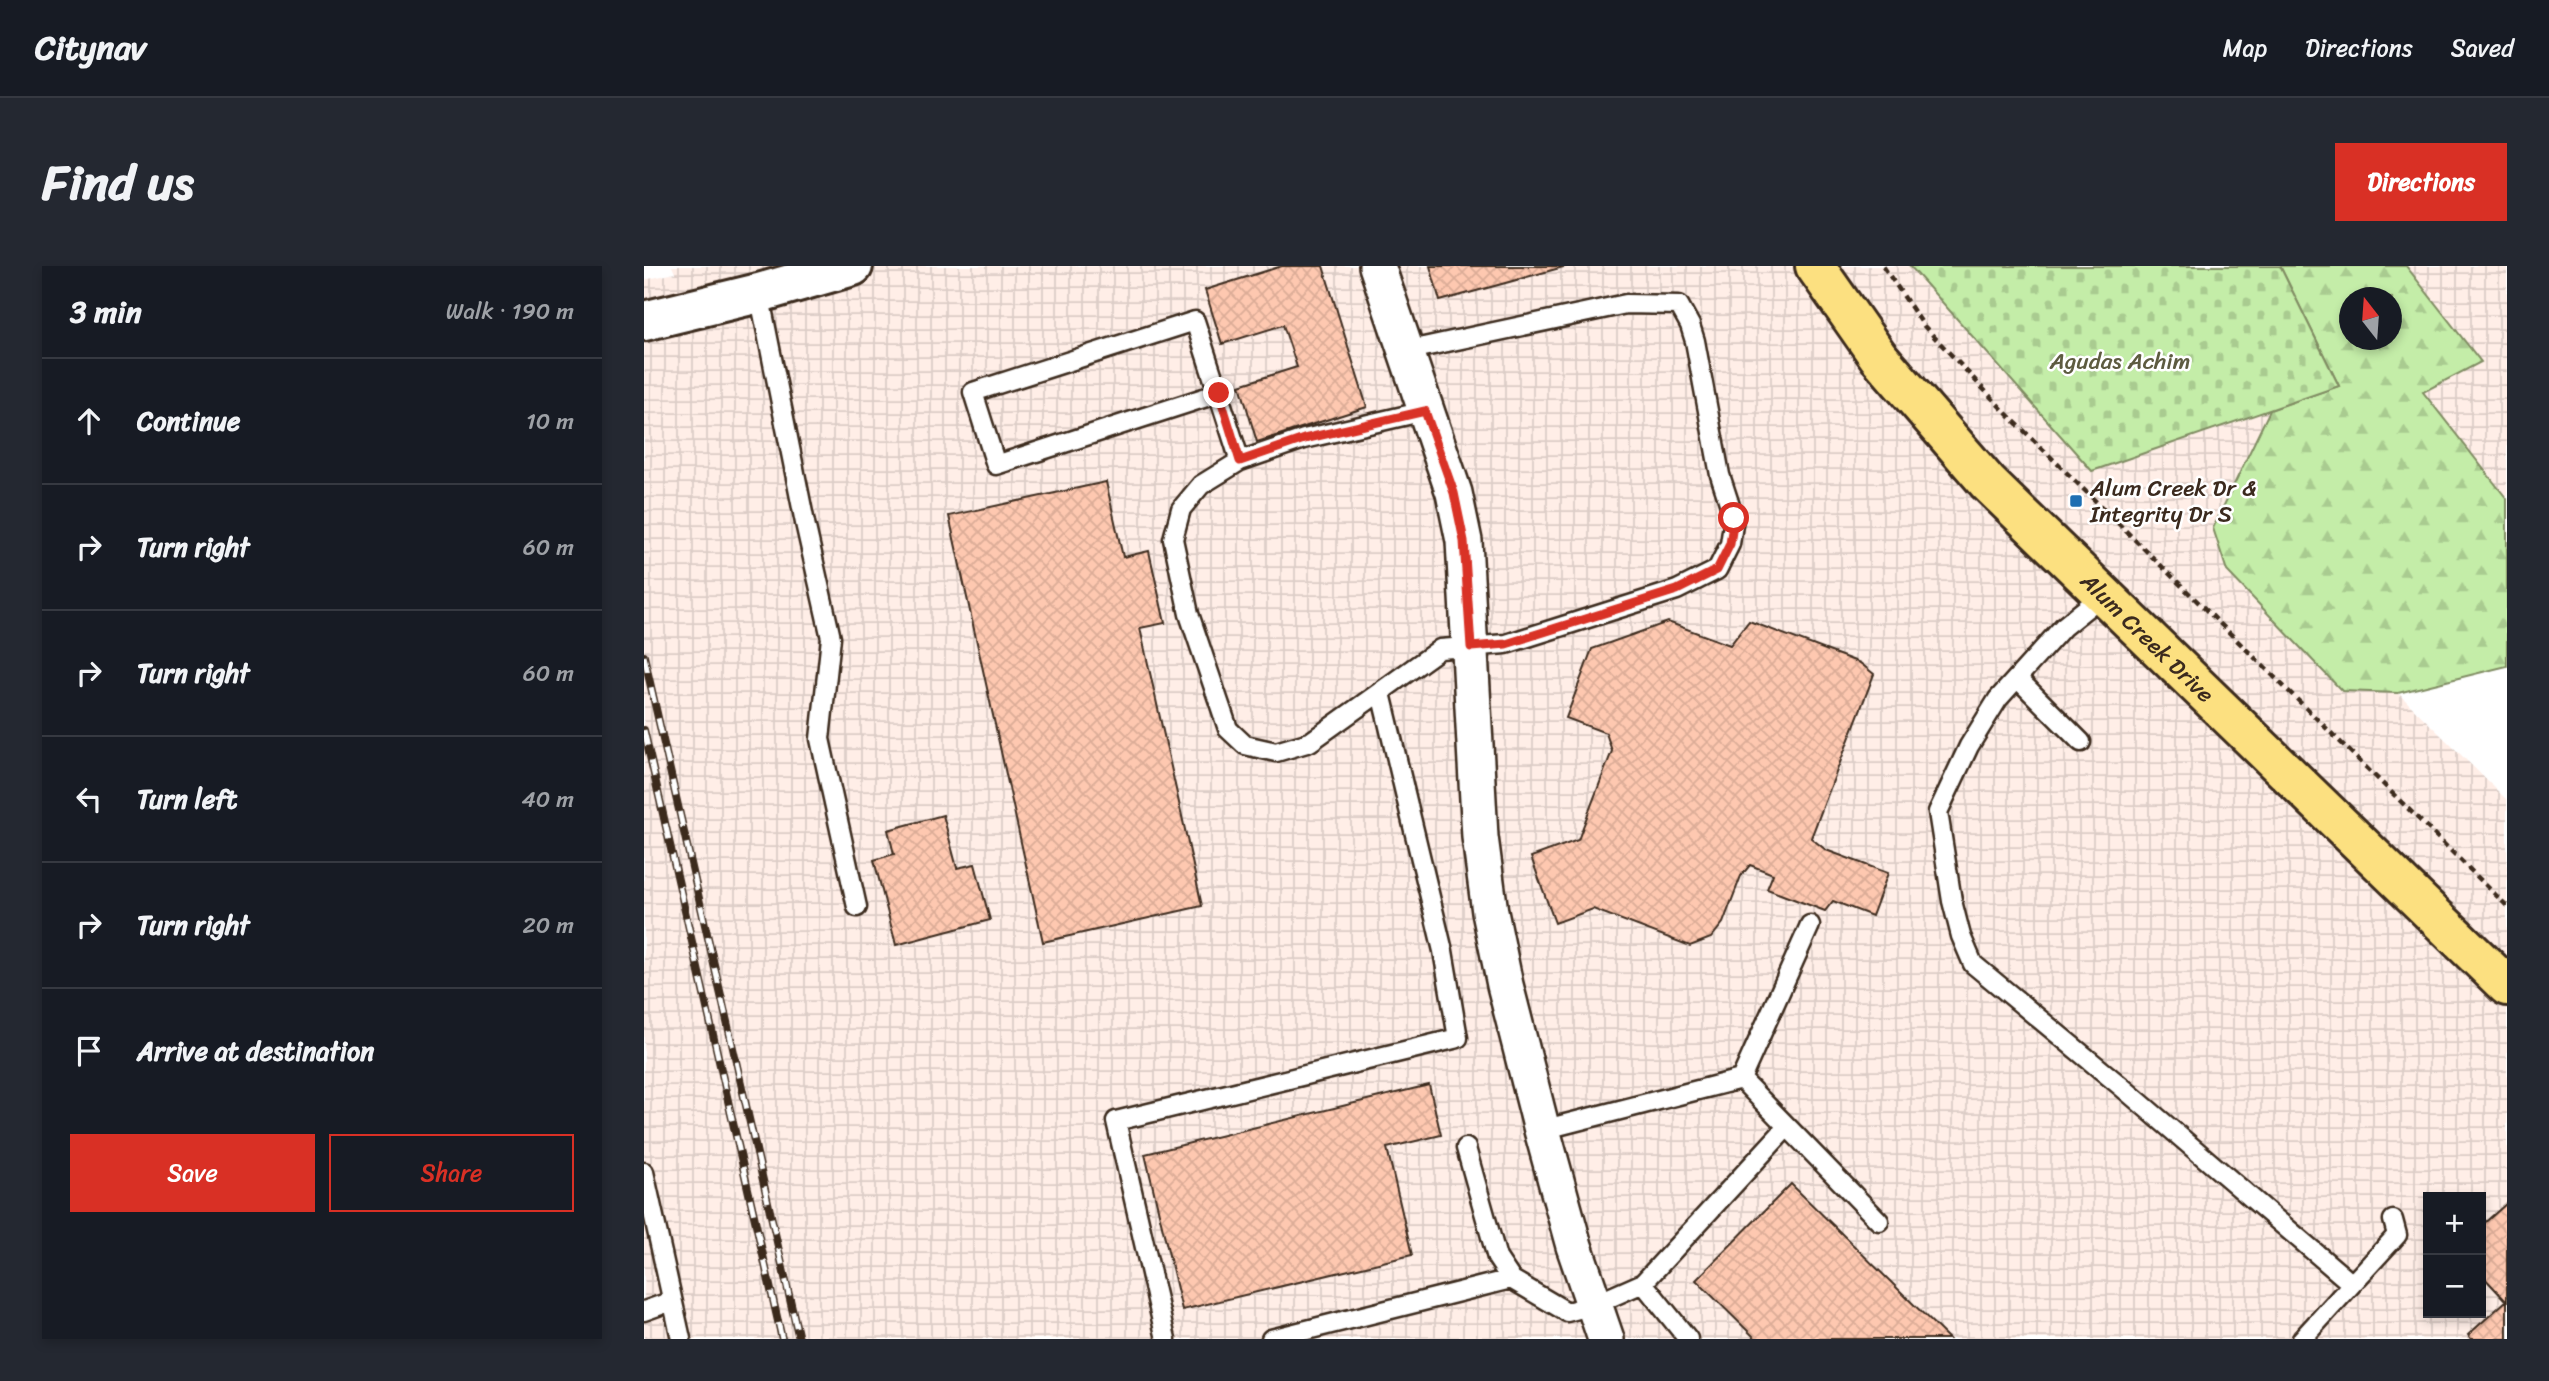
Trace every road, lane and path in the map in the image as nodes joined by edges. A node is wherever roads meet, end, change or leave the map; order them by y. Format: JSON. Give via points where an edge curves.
{"nodes":[{"id":1,"x":853,"y":266,"type":"edge"},
{"id":2,"x":1377,"y":266,"type":"edge"},
{"id":3,"x":1815,"y":266,"type":"edge"},
{"id":4,"x":1882,"y":266,"type":"edge"},
{"id":5,"x":759,"y":293,"type":"junction"},
{"id":6,"x":644,"y":321,"type":"edge"},
{"id":7,"x":1405,"y":351,"type":"junction"},
{"id":8,"x":1219,"y":393,"type":"junction"},
{"id":9,"x":1425,"y":411,"type":"junction"},
{"id":10,"x":1240,"y":461,"type":"junction"},
{"id":11,"x":2104,"y":594,"type":"junction"},
{"id":12,"x":1471,"y":647,"type":"junction"},
{"id":13,"x":2017,"y":678,"type":"junction"},
{"id":14,"x":1381,"y":693,"type":"junction"},
{"id":15,"x":2081,"y":742,"type":"dead end"},
{"id":16,"x":2507,"y":906,"type":"edge"},
{"id":17,"x":857,"y":907,"type":"dead end"},
{"id":18,"x":1810,"y":925,"type":"dead end"},
{"id":19,"x":2507,"y":986,"type":"edge"},
{"id":20,"x":1741,"y":1079,"type":"junction"},
{"id":21,"x":1786,"y":1128,"type":"junction"},
{"id":22,"x":1542,"y":1130,"type":"junction"},
{"id":23,"x":1466,"y":1147,"type":"dead end"},
{"id":24,"x":644,"y":1172,"type":"edge"},
{"id":25,"x":2393,"y":1220,"type":"dead end"},
{"id":26,"x":1879,"y":1221,"type":"dead end"},
{"id":27,"x":1511,"y":1279,"type":"junction"},
{"id":28,"x":1643,"y":1283,"type":"junction"},
{"id":29,"x":2352,"y":1284,"type":"junction"},
{"id":30,"x":673,"y":1301,"type":"junction"},
{"id":31,"x":1592,"y":1306,"type":"junction"},
{"id":32,"x":644,"y":1311,"type":"edge"},
{"id":33,"x":681,"y":1339,"type":"edge"},
{"id":34,"x":1166,"y":1339,"type":"edge"},
{"id":35,"x":1271,"y":1339,"type":"edge"},
{"id":36,"x":1606,"y":1339,"type":"edge"},
{"id":37,"x":1688,"y":1339,"type":"edge"},
{"id":38,"x":2302,"y":1339,"type":"edge"}],
"edges":[{"from":1,"to":5,"type":"main road"},
{"from":2,"to":7,"type":"street"},
{"from":3,"to":11,"type":"main road","name":"Alum Creek Drive","via":[[1878,356],[1958,451]]},
{"from":4,"to":16,"type":"path","via":[[1924,326],[2006,414]]},
{"from":5,"to":6,"type":"main road"},
{"from":5,"to":17,"type":"lane","via":[[831,638],[820,739]]},
{"from":7,"to":9,"type":"street"},
{"from":7,"to":12,"type":"lane","via":[[1626,304],[1679,305],[1695,341],[1720,475],[1734,518],[1730,544],[1717,570],[1677,590],[1506,644]]},
{"from":8,"to":8,"type":"lane","via":[[1195,321],[973,392],[996,466]]},
{"from":8,"to":10,"type":"lane"},
{"from":9,"to":10,"type":"lane","via":[[1304,439]]},
{"from":9,"to":12,"type":"street","via":[[1462,529]]},
{"from":10,"to":14,"type":"lane","via":[[1201,485],[1181,509],[1173,539],[1189,614],[1228,729],[1245,745],[1276,752],[1310,742]]},
{"from":11,"to":13,"type":"lane","via":[[2063,627]]},
{"from":11,"to":19,"type":"main road","name":"Alum Creek Drive"},
{"from":12,"to":14,"type":"lane","via":[[1440,649]]},
{"from":12,"to":22,"type":"street","via":[[1480,837],[1490,912]]},
{"from":13,"to":15,"type":"lane"},
{"from":13,"to":29,"type":"lane","via":[[1969,746],[1938,812],[1952,901],[1973,964]]},
{"from":14,"to":34,"type":"lane","via":[[1443,951],[1458,1038],[1116,1121]]},
{"from":18,"to":20,"type":"lane"},
{"from":20,"to":21,"type":"lane"},
{"from":20,"to":22,"type":"lane"},
{"from":21,"to":26,"type":"lane"},
{"from":21,"to":28,"type":"lane"},
{"from":22,"to":31,"type":"street"},
{"from":23,"to":27,"type":"lane","via":[[1497,1258]]},
{"from":24,"to":30,"type":"lane"},
{"from":25,"to":29,"type":"lane","via":[[2396,1235]]},
{"from":27,"to":31,"type":"lane","via":[[1567,1312]]},
{"from":27,"to":35,"type":"lane"},
{"from":28,"to":31,"type":"lane"},
{"from":28,"to":37,"type":"lane"},
{"from":29,"to":38,"type":"lane"},
{"from":30,"to":32,"type":"lane"},
{"from":30,"to":33,"type":"lane"},
{"from":31,"to":36,"type":"street"}]}
